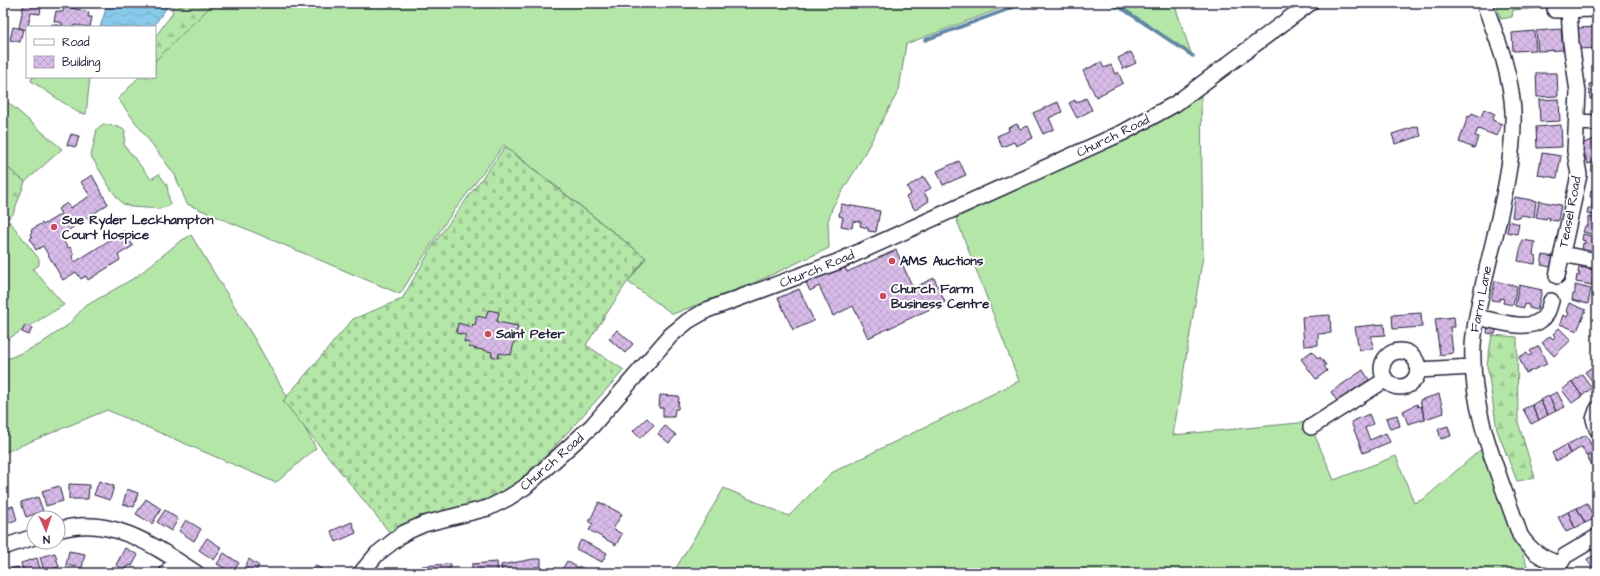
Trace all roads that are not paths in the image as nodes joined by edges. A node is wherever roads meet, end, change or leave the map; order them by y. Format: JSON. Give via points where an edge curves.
{"nodes":[{"id":1,"x":1310,"y":3,"type":"edge"},
{"id":2,"x":1484,"y":3,"type":"edge"},
{"id":3,"x":1597,"y":9,"type":"edge"},
{"id":4,"x":1578,"y":122,"type":"junction"},
{"id":5,"x":1597,"y":123,"type":"edge"},
{"id":6,"x":1562,"y":254,"type":"junction"},
{"id":7,"x":1597,"y":261,"type":"edge"},
{"id":8,"x":1557,"y":276,"type":"dead end"},
{"id":9,"x":1551,"y":301,"type":"dead end"},
{"id":10,"x":1476,"y":317,"type":"junction"},
{"id":11,"x":1473,"y":367,"type":"junction"},
{"id":12,"x":1418,"y":370,"type":"junction"},
{"id":13,"x":1385,"y":380,"type":"junction"},
{"id":14,"x":1597,"y":410,"type":"edge"},
{"id":15,"x":1311,"y":427,"type":"dead end"},
{"id":16,"x":1597,"y":429,"type":"edge"},
{"id":17,"x":66,"y":529,"type":"edge"},
{"id":18,"x":1597,"y":537,"type":"edge"},
{"id":19,"x":26,"y":540,"type":"edge"},
{"id":20,"x":3,"y":547,"type":"edge"},
{"id":21,"x":176,"y":560,"type":"junction"},
{"id":22,"x":1557,"y":568,"type":"edge"},
{"id":23,"x":167,"y":573,"type":"edge"},
{"id":24,"x":196,"y":573,"type":"edge"},
{"id":25,"x":361,"y":573,"type":"edge"}],
"edges":[{"from":1,"to":25,"type":"street","name":"Church Road","via":[[1175,104],[1124,132],[837,262],[707,310],[688,321],[671,335],[592,426],[536,479],[498,504],[424,524],[404,533],[377,554]]},
{"from":2,"to":10,"type":"street","name":"Farm Lane","via":[[1508,77],[1513,125],[1506,178]]},
{"from":3,"to":4,"type":"street","name":"Teasel Road","via":[[1562,10],[1571,43],[1578,92]]},
{"from":4,"to":5,"type":"street"},
{"from":4,"to":6,"type":"street","name":"Teasel Road","via":[[1575,151],[1579,175]]},
{"from":6,"to":7,"type":"street","name":"Teasel Road"},
{"from":6,"to":8,"type":"street","name":"Teasel Road"},
{"from":9,"to":10,"type":"street","via":[[1541,321],[1530,325],[1517,326]]},
{"from":10,"to":11,"type":"street","name":"Farm Lane"},
{"from":11,"to":12,"type":"street"},
{"from":11,"to":22,"type":"street","name":"Farm Lane","via":[[1477,405],[1482,423],[1520,535],[1525,543]]},
{"from":12,"to":13,"type":"street","via":[[1414,379],[1403,387],[1393,386]]},
{"from":12,"to":13,"type":"street","via":[[1416,361],[1409,353],[1393,352],[1383,362]]},
{"from":13,"to":15,"type":"street"},
{"from":14,"to":16,"type":"street","via":[[1594,419]]},
{"from":17,"to":21,"type":"street","via":[[85,525],[117,529],[136,536]]},
{"from":18,"to":22,"type":"street","via":[[1572,551]]},
{"from":19,"to":20,"type":"street"},
{"from":21,"to":23,"type":"street"},
{"from":21,"to":24,"type":"street"}]}
